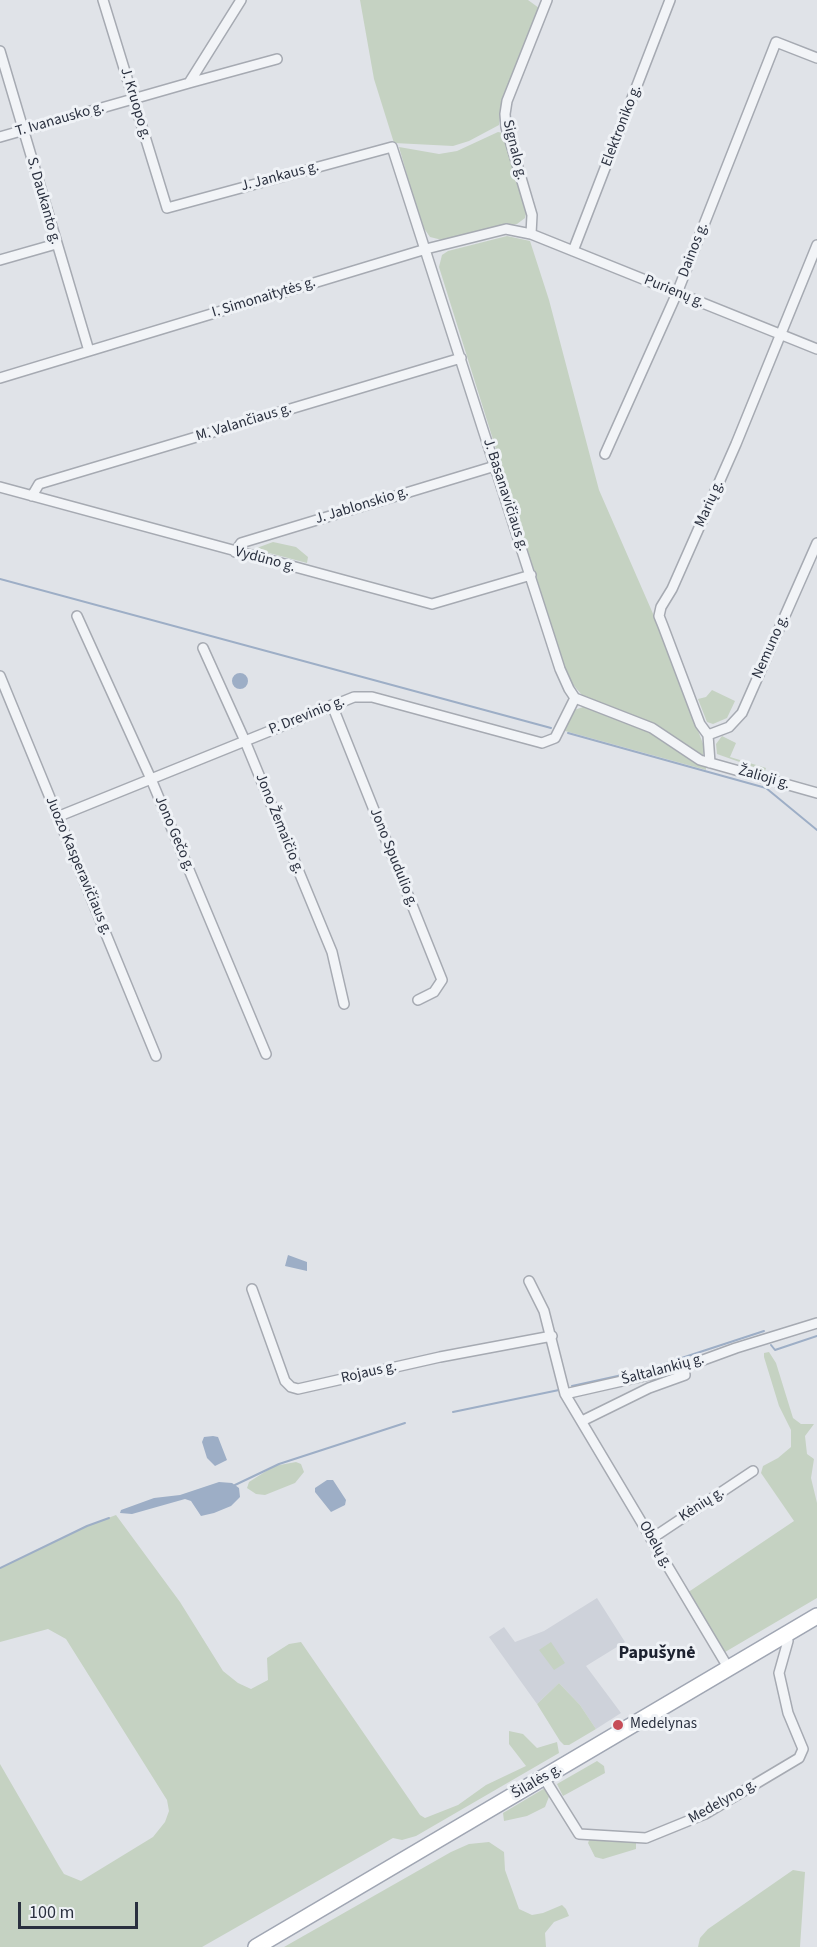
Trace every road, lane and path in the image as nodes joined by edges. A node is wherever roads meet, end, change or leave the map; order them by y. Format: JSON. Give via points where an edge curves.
{"nodes":[{"id":1,"x":103,"y":0,"type":"edge"},
{"id":2,"x":241,"y":0,"type":"edge"},
{"id":3,"x":547,"y":0,"type":"edge"},
{"id":4,"x":670,"y":0,"type":"edge"},
{"id":5,"x":0,"y":51,"type":"edge"},
{"id":6,"x":817,"y":58,"type":"edge"},
{"id":7,"x":277,"y":59,"type":"dead end"},
{"id":8,"x":189,"y":82,"type":"junction"},
{"id":9,"x":133,"y":99,"type":"junction"},
{"id":10,"x":22,"y":130,"type":"junction"},
{"id":11,"x":0,"y":137,"type":"edge"},
{"id":12,"x":392,"y":147,"type":"joint"},
{"id":13,"x":167,"y":207,"type":"joint"},
{"id":14,"x":531,"y":234,"type":"junction"},
{"id":15,"x":56,"y":244,"type":"junction"},
{"id":16,"x":817,"y":245,"type":"edge"},
{"id":17,"x":426,"y":249,"type":"junction"},
{"id":18,"x":573,"y":251,"type":"junction"},
{"id":19,"x":0,"y":260,"type":"edge"},
{"id":20,"x":677,"y":293,"type":"junction"},
{"id":21,"x":781,"y":335,"type":"junction"},
{"id":22,"x":817,"y":350,"type":"edge"},
{"id":23,"x":89,"y":351,"type":"junction"},
{"id":24,"x":461,"y":358,"type":"junction"},
{"id":25,"x":0,"y":378,"type":"edge"},
{"id":26,"x":605,"y":454,"type":"dead end"},
{"id":27,"x":495,"y":466,"type":"junction"},
{"id":28,"x":0,"y":487,"type":"edge"},
{"id":29,"x":32,"y":496,"type":"junction"},
{"id":30,"x":817,"y":543,"type":"edge"},
{"id":31,"x":235,"y":552,"type":"junction"},
{"id":32,"x":531,"y":575,"type":"junction"},
{"id":33,"x":77,"y":616,"type":"dead end"},
{"id":34,"x":202,"y":648,"type":"dead end"},
{"id":35,"x":0,"y":676,"type":"edge"},
{"id":36,"x":576,"y":698,"type":"junction"},
{"id":37,"x":332,"y":705,"type":"junction"},
{"id":38,"x":708,"y":735,"type":"junction"},
{"id":39,"x":245,"y":741,"type":"junction"},
{"id":40,"x":711,"y":763,"type":"junction"},
{"id":41,"x":151,"y":779,"type":"junction"},
{"id":42,"x":817,"y":793,"type":"edge"},
{"id":43,"x":57,"y":817,"type":"junction"},
{"id":44,"x":418,"y":1000,"type":"dead end"},
{"id":45,"x":344,"y":1004,"type":"dead end"},
{"id":46,"x":266,"y":1054,"type":"dead end"},
{"id":47,"x":156,"y":1056,"type":"dead end"},
{"id":48,"x":530,"y":1281,"type":"dead end"},
{"id":49,"x":252,"y":1288,"type":"dead end"},
{"id":50,"x":817,"y":1323,"type":"edge"},
{"id":51,"x":552,"y":1336,"type":"junction"},
{"id":52,"x":684,"y":1367,"type":"junction"},
{"id":53,"x":565,"y":1394,"type":"junction"},
{"id":54,"x":582,"y":1421,"type":"junction"},
{"id":55,"x":753,"y":1471,"type":"dead end"},
{"id":56,"x":651,"y":1539,"type":"junction"},
{"id":57,"x":817,"y":1616,"type":"edge"},
{"id":58,"x":787,"y":1635,"type":"junction"},
{"id":59,"x":729,"y":1669,"type":"junction"},
{"id":60,"x":544,"y":1778,"type":"junction"},
{"id":61,"x":256,"y":1947,"type":"edge"}],
"edges":[{"from":1,"to":9,"type":"street","name":"J. Kruopo g."},
{"from":2,"to":8,"type":"street"},
{"from":3,"to":14,"type":"street","name":"Signalo g.","via":[[505,114],[532,215]]},
{"from":4,"to":18,"type":"street","name":"Elektroniko g."},
{"from":5,"to":10,"type":"street","name":"S. Daukanto g."},
{"from":6,"to":20,"type":"street","name":"Dainos g.","via":[[776,42]]},
{"from":7,"to":8,"type":"street","name":"T. Ivanausko g."},
{"from":8,"to":9,"type":"street","name":"T. Ivanausko g."},
{"from":9,"to":10,"type":"street","name":"T. Ivanausko g."},
{"from":9,"to":13,"type":"street","name":"J. Kruopo g."},
{"from":10,"to":11,"type":"street","name":"T. Ivanausko g."},
{"from":10,"to":15,"type":"street","name":"S. Daukanto g."},
{"from":12,"to":13,"type":"street","name":"J. Jankaus g."},
{"from":12,"to":17,"type":"street","name":"J. Basanavičiaus g."},
{"from":14,"to":17,"type":"street","name":"I. Simonaitytės g.","via":[[506,229]]},
{"from":14,"to":18,"type":"street","name":"Purienų g."},
{"from":15,"to":19,"type":"street"},
{"from":15,"to":23,"type":"street","name":"S. Daukanto g."},
{"from":16,"to":21,"type":"street","name":"Marių g."},
{"from":17,"to":23,"type":"street","name":"I. Simonaitytės g."},
{"from":17,"to":24,"type":"street","name":"J. Basanavičiaus g."},
{"from":18,"to":20,"type":"street","name":"Purienų g."},
{"from":20,"to":21,"type":"street","name":"Purienų g."},
{"from":20,"to":26,"type":"street","name":"Dainos g."},
{"from":21,"to":22,"type":"street","name":"Purienų g."},
{"from":21,"to":38,"type":"street","name":"Marių g.","via":[[659,616],[700,724]]},
{"from":23,"to":25,"type":"street","name":"I. Simonaitytės g."},
{"from":24,"to":27,"type":"street","name":"J. Basanavičiaus g."},
{"from":24,"to":29,"type":"street","name":"M. Valančiaus g.","via":[[39,484]]},
{"from":27,"to":31,"type":"street","name":"J. Jablonskio g.","via":[[241,543]]},
{"from":27,"to":32,"type":"street","name":"J. Basanavičiaus g."},
{"from":28,"to":29,"type":"street","name":"Vydūno g."},
{"from":29,"to":31,"type":"street","name":"Vydūno g."},
{"from":30,"to":38,"type":"street","name":"Nemuno g.","via":[[742,713],[729,727]]},
{"from":31,"to":32,"type":"street","name":"Vydūno g.","via":[[432,604]]},
{"from":32,"to":36,"type":"street","name":"J. Basanavičiaus g.","via":[[563,678]]},
{"from":33,"to":41,"type":"street","name":"Jono Gečo g."},
{"from":34,"to":39,"type":"street","name":"Jono Žemaičio g."},
{"from":35,"to":43,"type":"street","name":"Juozo Kasperavičiaus g."},
{"from":36,"to":37,"type":"street","name":"P. Drevinio g.","via":[[555,738],[542,743],[372,697]]},
{"from":36,"to":40,"type":"street","via":[[652,728],[690,755]]},
{"from":37,"to":39,"type":"street","name":"P. Drevinio g."},
{"from":37,"to":44,"type":"street","name":"Jono Spudulio g.","via":[[442,980],[434,992]]},
{"from":38,"to":40,"type":"street","name":"Marių g."},
{"from":39,"to":41,"type":"street","name":"P. Drevinio g."},
{"from":39,"to":45,"type":"street","name":"Jono Žemaičio g.","via":[[332,952]]},
{"from":40,"to":42,"type":"street","name":"Žalioji g."},
{"from":41,"to":43,"type":"street","name":"P. Drevinio g."},
{"from":41,"to":46,"type":"street","name":"Jono Gečo g."},
{"from":43,"to":47,"type":"street","name":"Juozo Kasperavičiaus g."},
{"from":48,"to":51,"type":"street"},
{"from":49,"to":51,"type":"street","name":"Rojaus g.","via":[[285,1381],[298,1389]]},
{"from":50,"to":52,"type":"street","name":"Šaltalankių g."},
{"from":51,"to":53,"type":"street"},
{"from":52,"to":53,"type":"street","name":"Šaltalankių g."},
{"from":52,"to":54,"type":"street","via":[[685,1375],[657,1384]]},
{"from":53,"to":54,"type":"street","name":"Obelų g."},
{"from":54,"to":56,"type":"street","name":"Obelų g."},
{"from":55,"to":56,"type":"street","name":"Kėnių g."},
{"from":56,"to":59,"type":"street","name":"Obelų g."},
{"from":57,"to":58,"type":"main road","name":"Šilalės g."},
{"from":58,"to":59,"type":"main road","name":"Šilalės g."},
{"from":58,"to":60,"type":"street","name":"Medelyno g.","via":[[780,1680],[803,1749],[799,1758],[705,1814],[646,1838],[579,1834]]},
{"from":59,"to":60,"type":"main road","name":"Šilalės g."},
{"from":60,"to":61,"type":"main road","name":"Šilalės g."}]}
